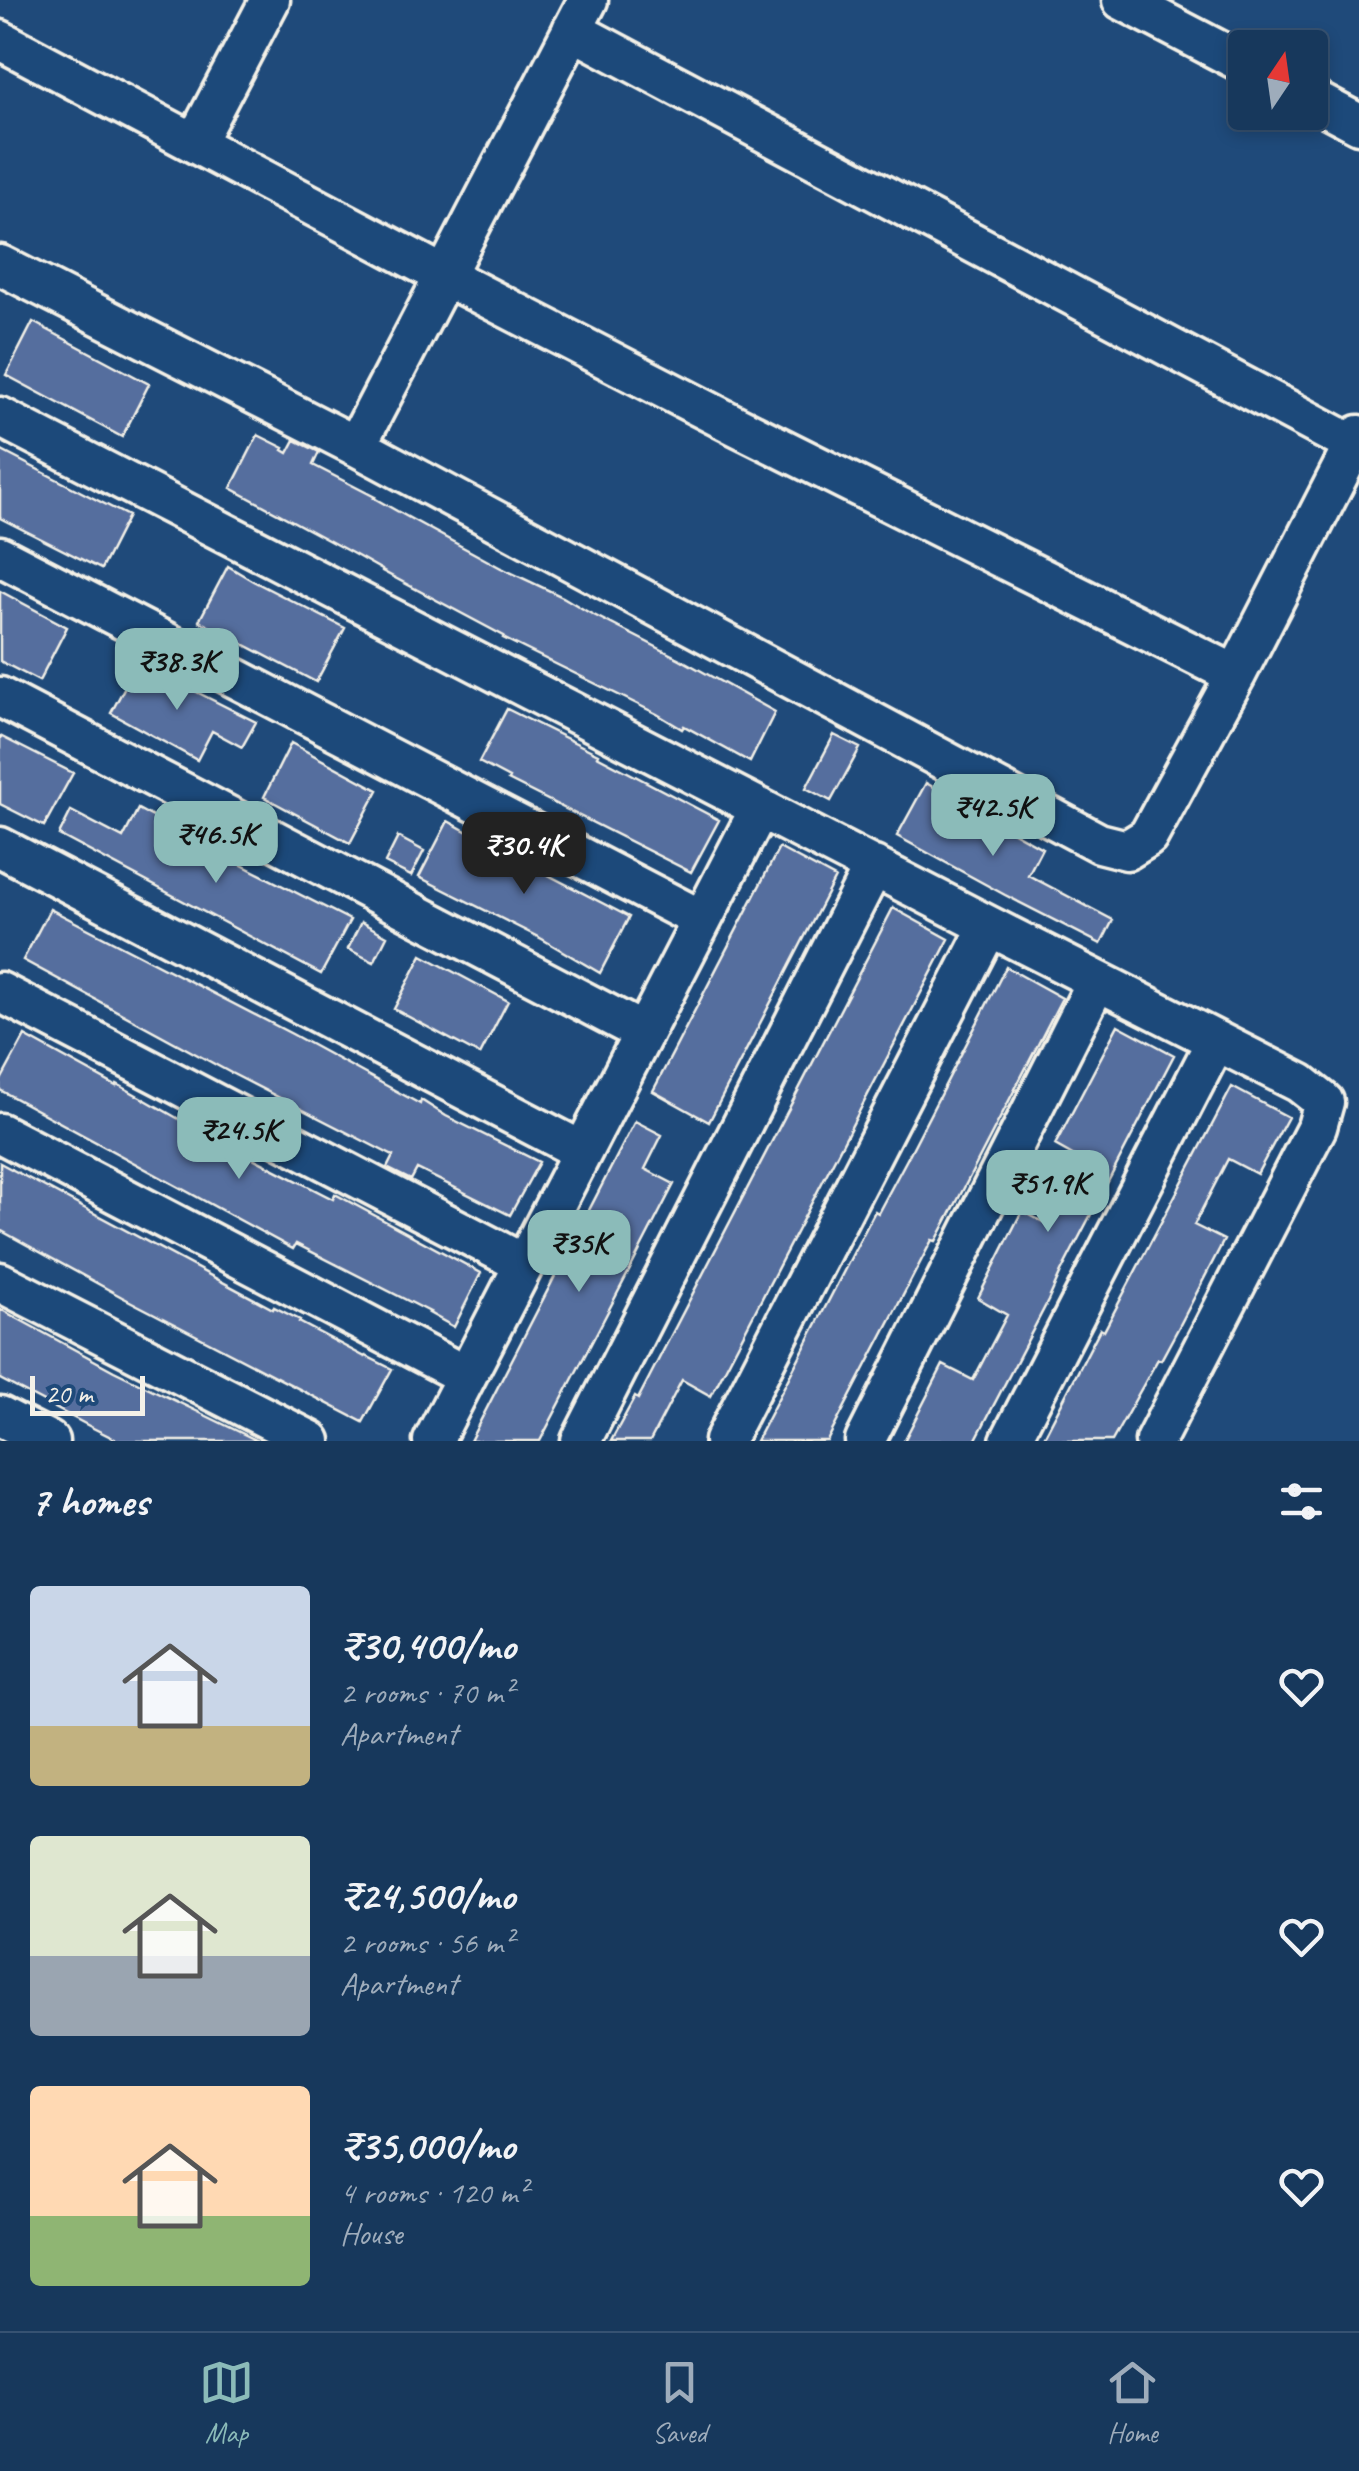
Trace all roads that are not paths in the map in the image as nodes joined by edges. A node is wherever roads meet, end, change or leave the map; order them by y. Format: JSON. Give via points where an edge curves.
{"nodes":[{"id":1,"x":270,"y":0,"type":"edge"},
{"id":2,"x":1122,"y":0,"type":"edge"},
{"id":3,"x":580,"y":15,"type":"edge"},
{"id":4,"x":0,"y":40,"type":"edge"},
{"id":5,"x":1228,"y":55,"type":"edge"},
{"id":6,"x":1328,"y":108,"type":"edge"},
{"id":7,"x":1359,"y":124,"type":"edge"},
{"id":8,"x":195,"y":143,"type":"junction"},
{"id":9,"x":0,"y":264,"type":"edge"},
{"id":10,"x":446,"y":276,"type":"junction"},
{"id":11,"x":0,"y":417,"type":"edge"},
{"id":12,"x":1356,"y":440,"type":"edge"},
{"id":13,"x":356,"y":446,"type":"junction"},
{"id":14,"x":0,"y":556,"type":"edge"},
{"id":15,"x":1236,"y":676,"type":"junction"},
{"id":16,"x":0,"y":698,"type":"edge"},
{"id":17,"x":760,"y":808,"type":"junction"},
{"id":18,"x":0,"y":847,"type":"edge"},
{"id":19,"x":874,"y":866,"type":"junction"},
{"id":20,"x":702,"y":920,"type":"junction"},
{"id":21,"x":989,"y":926,"type":"junction"},
{"id":22,"x":1097,"y":980,"type":"junction"},
{"id":23,"x":0,"y":992,"type":"edge"},
{"id":24,"x":644,"y":1033,"type":"junction"},
{"id":25,"x":1216,"y":1040,"type":"junction"},
{"id":26,"x":0,"y":1133,"type":"edge"},
{"id":27,"x":582,"y":1150,"type":"junction"},
{"id":28,"x":524,"y":1264,"type":"junction"},
{"id":29,"x":0,"y":1282,"type":"edge"},
{"id":30,"x":466,"y":1376,"type":"junction"},
{"id":31,"x":2,"y":1421,"type":"edge"},
{"id":32,"x":49,"y":1441,"type":"edge"},
{"id":33,"x":311,"y":1441,"type":"edge"},
{"id":34,"x":432,"y":1441,"type":"edge"},
{"id":35,"x":580,"y":1441,"type":"edge"},
{"id":36,"x":724,"y":1441,"type":"edge"},
{"id":37,"x":865,"y":1441,"type":"edge"},
{"id":38,"x":1010,"y":1441,"type":"edge"},
{"id":39,"x":1155,"y":1441,"type":"edge"}],
"edges":[{"from":1,"to":8,"type":"street"},
{"from":2,"to":5,"type":"street"},
{"from":3,"to":10,"type":"street"},
{"from":3,"to":12,"type":"street"},
{"from":4,"to":8,"type":"street"},
{"from":6,"to":7,"type":"street"},
{"from":8,"to":10,"type":"street"},
{"from":9,"to":13,"type":"street"},
{"from":10,"to":13,"type":"street"},
{"from":10,"to":15,"type":"street"},
{"from":11,"to":17,"type":"street"},
{"from":12,"to":15,"type":"street"},
{"from":13,"to":15,"type":"street","via":[[1099,843],[1127,850],[1148,837]]},
{"from":14,"to":20,"type":"street"},
{"from":16,"to":24,"type":"street"},
{"from":17,"to":19,"type":"street"},
{"from":17,"to":20,"type":"street"},
{"from":18,"to":27,"type":"street"},
{"from":19,"to":21,"type":"street"},
{"from":19,"to":35,"type":"street"},
{"from":20,"to":24,"type":"street"},
{"from":21,"to":22,"type":"street"},
{"from":21,"to":36,"type":"street"},
{"from":22,"to":25,"type":"street"},
{"from":22,"to":37,"type":"street"},
{"from":23,"to":28,"type":"street"},
{"from":24,"to":27,"type":"street"},
{"from":25,"to":38,"type":"street"},
{"from":25,"to":39,"type":"street","via":[[1300,1082],[1324,1102]]},
{"from":26,"to":30,"type":"street"},
{"from":27,"to":28,"type":"street"},
{"from":28,"to":30,"type":"street"},
{"from":29,"to":33,"type":"street"},
{"from":30,"to":34,"type":"street"},
{"from":31,"to":32,"type":"street"}]}
